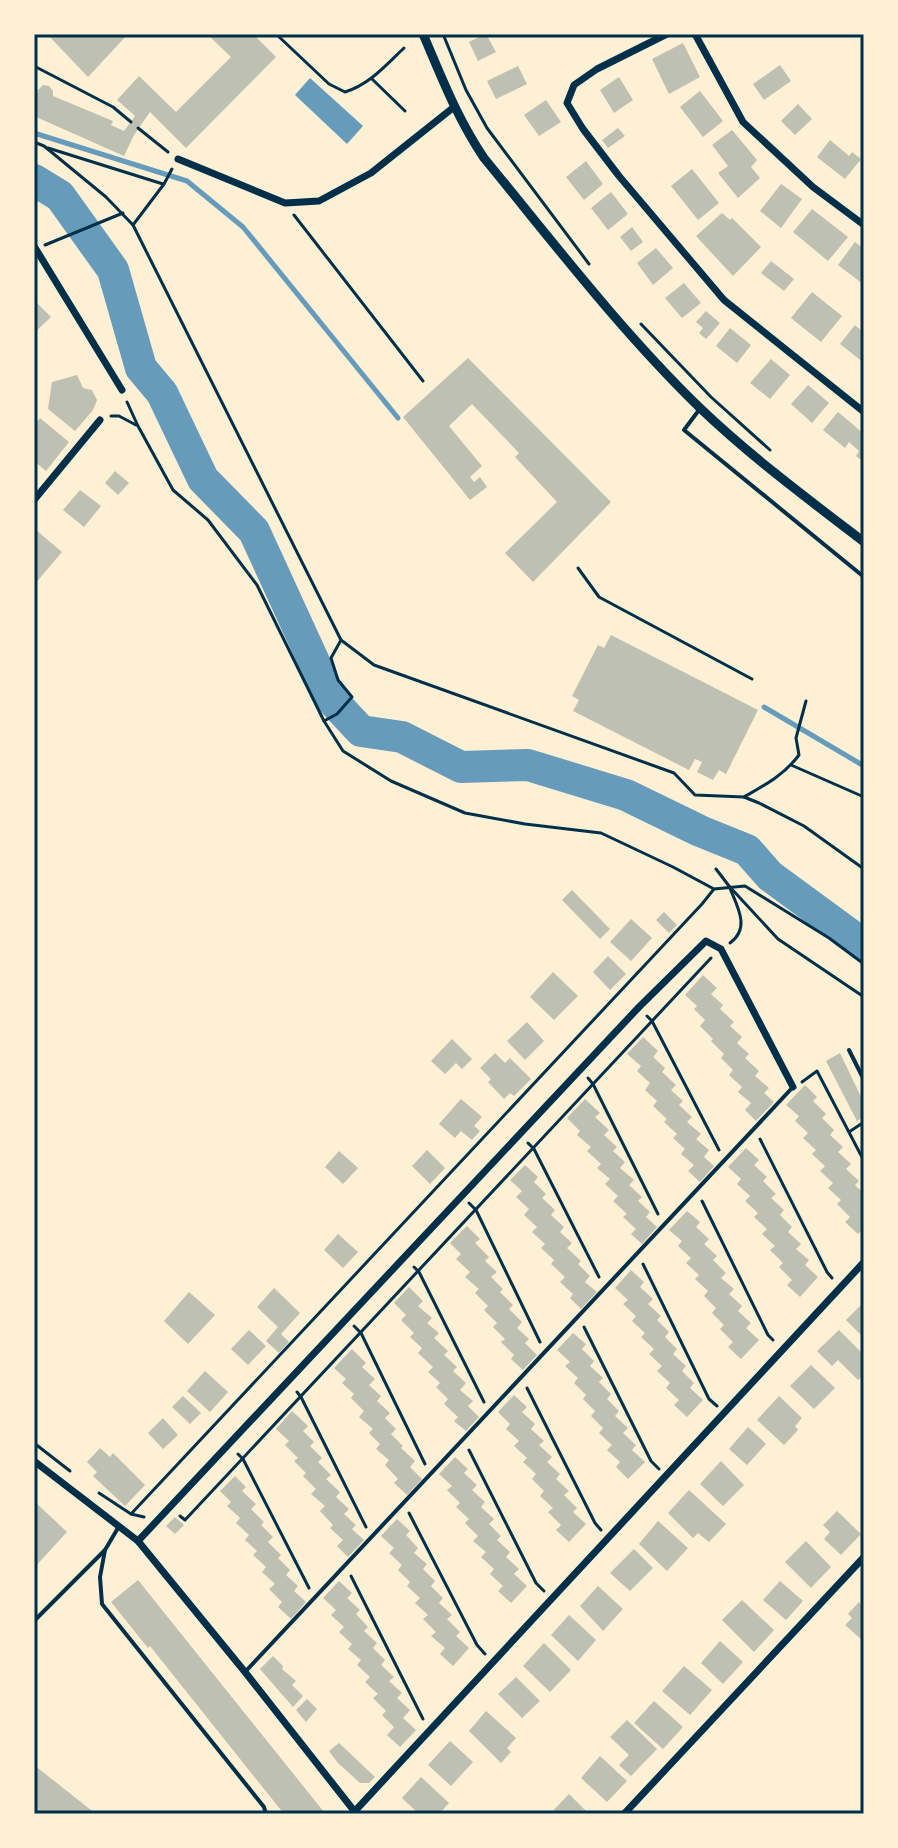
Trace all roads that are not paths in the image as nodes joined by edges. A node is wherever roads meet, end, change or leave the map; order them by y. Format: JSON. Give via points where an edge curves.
{"nodes":[{"id":1,"x":423,"y":34,"type":"edge"},
{"id":2,"x":667,"y":34,"type":"edge"},
{"id":3,"x":695,"y":34,"type":"edge"},
{"id":4,"x":454,"y":107,"type":"junction"},
{"id":5,"x":178,"y":159,"type":"road end"},
{"id":6,"x":864,"y":225,"type":"edge"},
{"id":7,"x":36,"y":248,"type":"edge"},
{"id":8,"x":122,"y":390,"type":"road end"},
{"id":9,"x":700,"y":408,"type":"junction"},
{"id":10,"x":864,"y":412,"type":"edge"},
{"id":11,"x":100,"y":420,"type":"dead end"},
{"id":12,"x":34,"y":500,"type":"edge"},
{"id":13,"x":864,"y":542,"type":"edge"},
{"id":14,"x":864,"y":577,"type":"edge"},
{"id":15,"x":849,"y":1050,"type":"dead end"},
{"id":16,"x":864,"y":1080,"type":"edge"},
{"id":17,"x":793,"y":1087,"type":"joint"},
{"id":18,"x":864,"y":1262,"type":"edge"},
{"id":19,"x":34,"y":1461,"type":"edge"},
{"id":20,"x":119,"y":1526,"type":"junction"},
{"id":21,"x":138,"y":1541,"type":"junction"},
{"id":22,"x":105,"y":1550,"type":"junction"},
{"id":23,"x":864,"y":1557,"type":"edge"},
{"id":24,"x":34,"y":1621,"type":"edge"},
{"id":25,"x":245,"y":1672,"type":"junction"},
{"id":26,"x":355,"y":1812,"type":"edge"},
{"id":27,"x":266,"y":1814,"type":"edge"},
{"id":28,"x":624,"y":1814,"type":"edge"}],
"edges":[{"from":1,"to":4,"type":"street"},
{"from":2,"to":10,"type":"street","via":[[597,69],[574,85],[567,103],[619,176],[724,300]]},
{"from":3,"to":6,"type":"street","via":[[743,122],[813,187]]},
{"from":4,"to":5,"type":"street","via":[[371,173],[319,201],[285,203]]},
{"from":4,"to":9,"type":"street","via":[[484,158],[554,244]]},
{"from":7,"to":8,"type":"street"},
{"from":9,"to":13,"type":"street"},
{"from":9,"to":14,"type":"lane","via":[[684,430]]},
{"from":11,"to":12,"type":"street"},
{"from":15,"to":16,"type":"lane"},
{"from":17,"to":21,"type":"street","via":[[721,949],[706,941]]},
{"from":17,"to":25,"type":"lane"},
{"from":18,"to":26,"type":"street"},
{"from":19,"to":20,"type":"street"},
{"from":20,"to":21,"type":"street"},
{"from":20,"to":22,"type":"lane"},
{"from":21,"to":25,"type":"street"},
{"from":22,"to":24,"type":"lane"},
{"from":22,"to":27,"type":"lane","via":[[102,1604]]},
{"from":23,"to":28,"type":"street"},
{"from":25,"to":26,"type":"street"}]}
